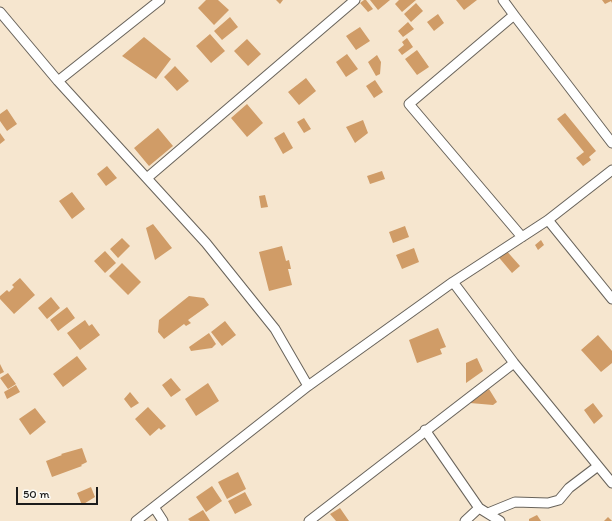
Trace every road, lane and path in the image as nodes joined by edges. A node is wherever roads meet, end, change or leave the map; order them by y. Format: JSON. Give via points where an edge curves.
{"nodes":[{"id":1,"x":160,"y":0,"type":"edge"},
{"id":2,"x":355,"y":0,"type":"edge"},
{"id":3,"x":503,"y":0,"type":"edge"},
{"id":4,"x":0,"y":12,"type":"edge"},
{"id":5,"x":514,"y":15,"type":"junction"},
{"id":6,"x":58,"y":81,"type":"junction"},
{"id":7,"x":612,"y":143,"type":"edge"},
{"id":8,"x":612,"y":170,"type":"edge"},
{"id":9,"x":147,"y":178,"type":"junction"},
{"id":10,"x":548,"y":220,"type":"junction"},
{"id":11,"x":522,"y":237,"type":"junction"},
{"id":12,"x":453,"y":282,"type":"junction"},
{"id":13,"x":612,"y":299,"type":"edge"},
{"id":14,"x":514,"y":363,"type":"junction"},
{"id":15,"x":308,"y":386,"type":"junction"},
{"id":16,"x":425,"y":430,"type":"junction"},
{"id":17,"x":598,"y":466,"type":"junction"},
{"id":18,"x":612,"y":483,"type":"edge"},
{"id":19,"x":154,"y":507,"type":"junction"},
{"id":20,"x":480,"y":508,"type":"junction"},
{"id":21,"x":488,"y":513,"type":"junction"},
{"id":22,"x":136,"y":521,"type":"edge"},
{"id":23,"x":164,"y":521,"type":"edge"},
{"id":24,"x":309,"y":521,"type":"edge"},
{"id":25,"x":465,"y":521,"type":"edge"},
{"id":26,"x":500,"y":521,"type":"edge"}],
"edges":[{"from":1,"to":6,"type":"street"},
{"from":2,"to":9,"type":"street"},
{"from":3,"to":5,"type":"street"},
{"from":4,"to":6,"type":"street"},
{"from":5,"to":7,"type":"street"},
{"from":5,"to":11,"type":"street","via":[[409,104]]},
{"from":6,"to":9,"type":"street"},
{"from":8,"to":10,"type":"street"},
{"from":9,"to":15,"type":"street","via":[[206,243],[275,329]]},
{"from":10,"to":11,"type":"street"},
{"from":10,"to":13,"type":"street"},
{"from":11,"to":12,"type":"street"},
{"from":12,"to":14,"type":"street"},
{"from":12,"to":15,"type":"street"},
{"from":14,"to":16,"type":"street"},
{"from":14,"to":17,"type":"street"},
{"from":15,"to":19,"type":"street"},
{"from":16,"to":20,"type":"street"},
{"from":16,"to":24,"type":"street"},
{"from":17,"to":18,"type":"street"},
{"from":17,"to":21,"type":"street","via":[[569,488],[559,500],[548,503],[515,502]]},
{"from":19,"to":22,"type":"street"},
{"from":19,"to":23,"type":"street"},
{"from":20,"to":21,"type":"street"},
{"from":20,"to":25,"type":"street"},
{"from":21,"to":26,"type":"street"}]}
